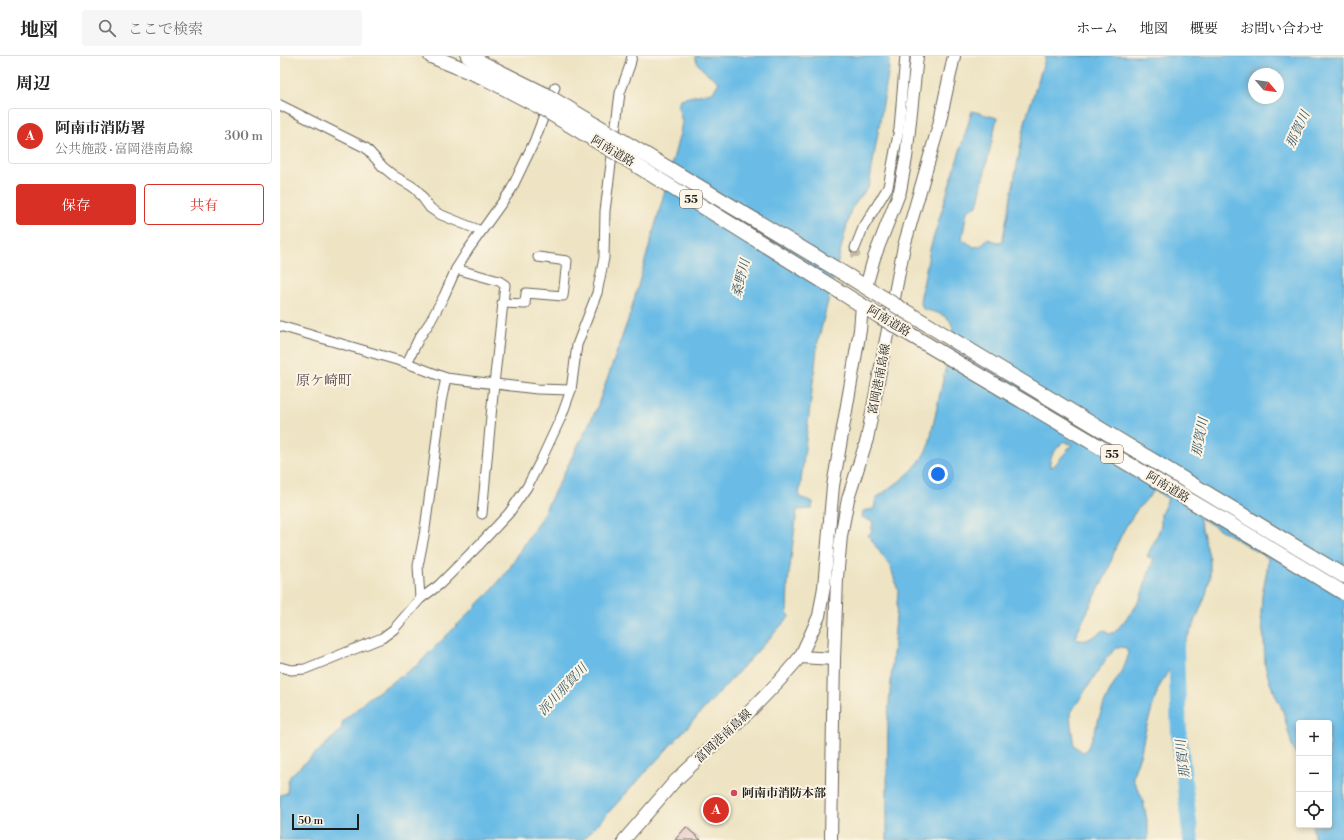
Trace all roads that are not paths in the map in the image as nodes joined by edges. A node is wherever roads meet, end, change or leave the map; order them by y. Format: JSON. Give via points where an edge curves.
{"nodes":[{"id":1,"x":431,"y":56,"type":"edge"},
{"id":2,"x":468,"y":56,"type":"edge"},
{"id":3,"x":632,"y":56,"type":"edge"},
{"id":4,"x":906,"y":56,"type":"edge"},
{"id":5,"x":917,"y":56,"type":"edge"},
{"id":6,"x":954,"y":56,"type":"edge"},
{"id":7,"x":547,"y":96,"type":"junction"},
{"id":8,"x":280,"y":105,"type":"edge"},
{"id":9,"x":481,"y":231,"type":"junction"},
{"id":10,"x":855,"y":248,"type":"tunnel mouth"},
{"id":11,"x":538,"y":257,"type":"dead end"},
{"id":12,"x":456,"y":269,"type":"junction"},
{"id":13,"x":866,"y":287,"type":"junction"},
{"id":14,"x":502,"y":303,"type":"junction"},
{"id":15,"x":862,"y":305,"type":"junction"},
{"id":16,"x":280,"y":326,"type":"edge"},
{"id":17,"x":407,"y":363,"type":"junction"},
{"id":18,"x":446,"y":378,"type":"junction"},
{"id":19,"x":494,"y":384,"type":"junction"},
{"id":20,"x":571,"y":390,"type":"junction"},
{"id":21,"x":482,"y":514,"type":"dead end"},
{"id":22,"x":1344,"y":576,"type":"edge"},
{"id":23,"x":1344,"y":594,"type":"edge"},
{"id":24,"x":420,"y":599,"type":"junction"},
{"id":25,"x":800,"y":657,"type":"junction"},
{"id":26,"x":834,"y":659,"type":"junction"},
{"id":27,"x":280,"y":666,"type":"edge"},
{"id":28,"x":624,"y":840,"type":"edge"},
{"id":29,"x":831,"y":840,"type":"edge"}],
"edges":[{"from":1,"to":7,"type":"highway","name":"阿南道路","number":"55","via":[[484,78]]},
{"from":2,"to":7,"type":"highway","name":"阿南道路","number":"55"},
{"from":3,"to":20,"type":"street","via":[[619,100],[606,211],[604,258],[597,293],[577,345]]},
{"from":4,"to":10,"type":"street","via":[[899,129],[888,187],[863,228]]},
{"from":5,"to":13,"type":"main road","via":[[900,191],[874,258]]},
{"from":6,"to":26,"type":"main road","name":"富岡港南島線","via":[[939,125],[904,246],[867,439],[848,499],[837,578]]},
{"from":7,"to":9,"type":"street","via":[[534,142],[511,190]]},
{"from":7,"to":13,"type":"highway","name":"阿南道路","number":"55","bridge":true},
{"from":7,"to":15,"type":"highway","name":"阿南道路","number":"55","bridge":true,"via":[[644,170]]},
{"from":8,"to":9,"type":"street","via":[[366,148],[383,167],[417,190],[430,208],[438,214]]},
{"from":9,"to":12,"type":"street"},
{"from":11,"to":14,"type":"street","via":[[567,261],[563,296],[526,292],[525,304]]},
{"from":12,"to":14,"type":"street","via":[[498,280],[505,285]]},
{"from":12,"to":17,"type":"street"},
{"from":13,"to":22,"type":"highway","name":"阿南道路","number":"55","bridge":true},
{"from":14,"to":19,"type":"street"},
{"from":15,"to":23,"type":"highway","name":"阿南道路","number":"55","bridge":true},
{"from":15,"to":25,"type":"main road","name":"富岡港南島線","via":[[833,486],[819,616]]},
{"from":16,"to":17,"type":"street"},
{"from":17,"to":18,"type":"street"},
{"from":18,"to":19,"type":"street"},
{"from":18,"to":24,"type":"street","via":[[418,566]]},
{"from":19,"to":20,"type":"street"},
{"from":19,"to":21,"type":"street"},
{"from":20,"to":24,"type":"street","via":[[542,458],[527,487],[509,513],[467,558]]},
{"from":24,"to":27,"type":"street","via":[[394,629],[382,638],[305,669],[291,670]]},
{"from":25,"to":26,"type":"main road"},
{"from":25,"to":28,"type":"main road","name":"富岡港南島線","via":[[751,710],[675,781]]},
{"from":26,"to":29,"type":"main road","name":"富岡港南島線"}]}
